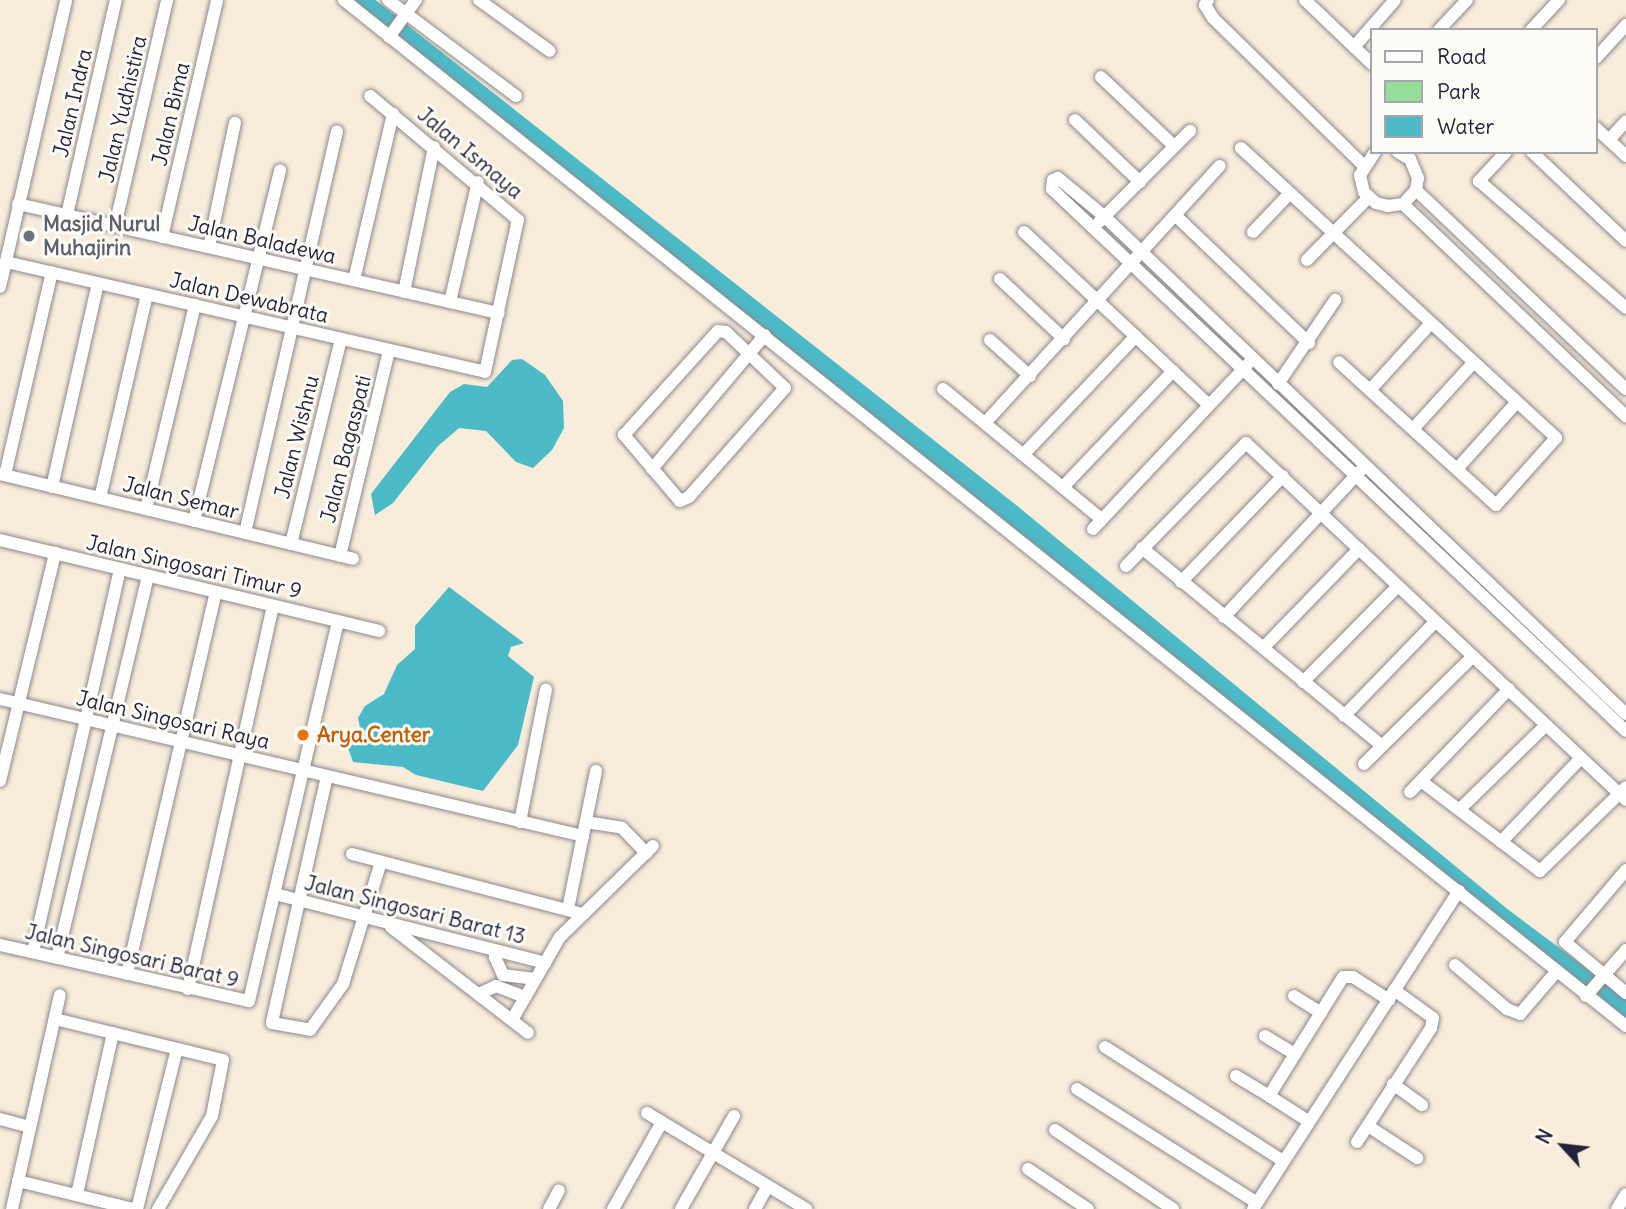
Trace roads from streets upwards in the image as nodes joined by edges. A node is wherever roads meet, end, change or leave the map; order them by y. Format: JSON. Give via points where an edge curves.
{"nodes":[{"id":1,"x":66,"y":0,"type":"edge"},
{"id":2,"x":116,"y":0,"type":"edge"},
{"id":3,"x":167,"y":0,"type":"edge"},
{"id":4,"x":218,"y":0,"type":"edge"},
{"id":5,"x":344,"y":0,"type":"edge"},
{"id":6,"x":388,"y":0,"type":"edge"},
{"id":7,"x":416,"y":0,"type":"edge"},
{"id":8,"x":480,"y":0,"type":"edge"},
{"id":9,"x":1208,"y":0,"type":"edge"},
{"id":10,"x":1305,"y":0,"type":"edge"},
{"id":11,"x":1395,"y":0,"type":"edge"},
{"id":12,"x":1467,"y":0,"type":"edge"},
{"id":13,"x":1559,"y":0,"type":"edge"},
{"id":14,"x":407,"y":13,"type":"junction"},
{"id":15,"x":1626,"y":25,"type":"edge"},
{"id":16,"x":1371,"y":28,"type":"edge"},
{"id":17,"x":1441,"y":28,"type":"edge"},
{"id":18,"x":1533,"y":28,"type":"edge"},
{"id":19,"x":1370,"y":29,"type":"edge"},
{"id":20,"x":392,"y":33,"type":"junction"},
{"id":21,"x":1354,"y":47,"type":"junction"},
{"id":22,"x":550,"y":51,"type":"dead end"},
{"id":23,"x":1598,"y":56,"type":"edge"},
{"id":24,"x":1370,"y":62,"type":"edge"},
{"id":25,"x":1101,"y":77,"type":"dead end"},
{"id":26,"x":370,"y":96,"type":"dead end"},
{"id":27,"x":516,"y":96,"type":"dead end"},
{"id":28,"x":393,"y":114,"type":"junction"},
{"id":29,"x":1075,"y":120,"type":"dead end"},
{"id":30,"x":1626,"y":121,"type":"edge"},
{"id":31,"x":235,"y":123,"type":"dead end"},
{"id":32,"x":1598,"y":130,"type":"edge"},
{"id":33,"x":337,"y":131,"type":"dead end"},
{"id":34,"x":1190,"y":131,"type":"dead end"},
{"id":35,"x":1609,"y":140,"type":"junction"},
{"id":36,"x":1174,"y":146,"type":"junction"},
{"id":37,"x":434,"y":147,"type":"junction"},
{"id":38,"x":1241,"y":148,"type":"dead end"},
{"id":39,"x":1373,"y":154,"type":"edge"},
{"id":40,"x":1408,"y":154,"type":"edge"},
{"id":41,"x":1504,"y":154,"type":"edge"},
{"id":42,"x":1534,"y":154,"type":"edge"},
{"id":43,"x":1626,"y":156,"type":"edge"},
{"id":44,"x":1363,"y":165,"type":"junction"},
{"id":45,"x":1220,"y":166,"type":"dead end"},
{"id":46,"x":280,"y":170,"type":"dead end"},
{"id":47,"x":1139,"y":181,"type":"junction"},
{"id":48,"x":478,"y":182,"type":"junction"},
{"id":49,"x":1416,"y":190,"type":"junction"},
{"id":50,"x":1289,"y":194,"type":"junction"},
{"id":51,"x":1369,"y":197,"type":"junction"},
{"id":52,"x":18,"y":204,"type":"junction"},
{"id":53,"x":1403,"y":204,"type":"junction"},
{"id":54,"x":67,"y":215,"type":"junction"},
{"id":55,"x":1176,"y":216,"type":"junction"},
{"id":56,"x":115,"y":226,"type":"junction"},
{"id":57,"x":6,"y":231,"type":"edge"},
{"id":58,"x":1024,"y":232,"type":"dead end"},
{"id":59,"x":1254,"y":232,"type":"dead end"},
{"id":60,"x":1332,"y":235,"type":"junction"},
{"id":61,"x":162,"y":237,"type":"junction"},
{"id":62,"x":1626,"y":241,"type":"edge"},
{"id":63,"x":209,"y":247,"type":"junction"},
{"id":64,"x":259,"y":259,"type":"junction"},
{"id":65,"x":1138,"y":259,"type":"junction"},
{"id":66,"x":1307,"y":260,"type":"dead end"},
{"id":67,"x":6,"y":262,"type":"junction"},
{"id":68,"x":308,"y":270,"type":"junction"},
{"id":69,"x":52,"y":272,"type":"junction"},
{"id":70,"x":1000,"y":279,"type":"dead end"},
{"id":71,"x":354,"y":281,"type":"junction"},
{"id":72,"x":97,"y":283,"type":"junction"},
{"id":73,"x":0,"y":287,"type":"edge"},
{"id":74,"x":404,"y":292,"type":"junction"},
{"id":75,"x":147,"y":295,"type":"junction"},
{"id":76,"x":1335,"y":300,"type":"dead end"},
{"id":77,"x":450,"y":302,"type":"junction"},
{"id":78,"x":1099,"y":302,"type":"junction"},
{"id":79,"x":195,"y":305,"type":"junction"},
{"id":80,"x":1626,"y":308,"type":"edge"},
{"id":81,"x":499,"y":313,"type":"junction"},
{"id":82,"x":246,"y":317,"type":"junction"},
{"id":83,"x":1430,"y":324,"type":"junction"},
{"id":84,"x":293,"y":328,"type":"junction"},
{"id":85,"x":765,"y":335,"type":"junction"},
{"id":86,"x":1136,"y":336,"type":"junction"},
{"id":87,"x":341,"y":339,"type":"junction"},
{"id":88,"x":1064,"y":339,"type":"junction"},
{"id":89,"x":990,"y":340,"type":"dead end"},
{"id":90,"x":1309,"y":343,"type":"junction"},
{"id":91,"x":389,"y":351,"type":"junction"},
{"id":92,"x":750,"y":353,"type":"junction"},
{"id":93,"x":1339,"y":362,"type":"dead end"},
{"id":94,"x":1473,"y":363,"type":"junction"},
{"id":95,"x":1247,"y":364,"type":"junction"},
{"id":96,"x":1173,"y":371,"type":"junction"},
{"id":97,"x":482,"y":373,"type":"joint"},
{"id":98,"x":1030,"y":376,"type":"junction"},
{"id":99,"x":1278,"y":384,"type":"junction"},
{"id":100,"x":943,"y":389,"type":"dead end"},
{"id":101,"x":1626,"y":389,"type":"edge"},
{"id":102,"x":1370,"y":390,"type":"junction"},
{"id":103,"x":1517,"y":402,"type":"junction"},
{"id":104,"x":1209,"y":405,"type":"junction"},
{"id":105,"x":1626,"y":416,"type":"edge"},
{"id":106,"x":985,"y":423,"type":"junction"},
{"id":107,"x":1413,"y":429,"type":"junction"},
{"id":108,"x":1023,"y":455,"type":"junction"},
{"id":109,"x":652,"y":469,"type":"junction"},
{"id":110,"x":1457,"y":469,"type":"junction"},
{"id":111,"x":1360,"y":471,"type":"junction"},
{"id":112,"x":2,"y":475,"type":"edge"},
{"id":113,"x":1283,"y":476,"type":"junction"},
{"id":114,"x":52,"y":487,"type":"junction"},
{"id":115,"x":1063,"y":487,"type":"junction"},
{"id":116,"x":100,"y":498,"type":"junction"},
{"id":117,"x":145,"y":509,"type":"junction"},
{"id":118,"x":1323,"y":515,"type":"junction"},
{"id":119,"x":194,"y":521,"type":"junction"},
{"id":120,"x":245,"y":533,"type":"junction"},
{"id":121,"x":0,"y":540,"type":"edge"},
{"id":122,"x":291,"y":544,"type":"junction"},
{"id":123,"x":1142,"y":548,"type":"junction"},
{"id":124,"x":1359,"y":549,"type":"junction"},
{"id":125,"x":55,"y":554,"type":"junction"},
{"id":126,"x":346,"y":557,"type":"joint"},
{"id":127,"x":1126,"y":566,"type":"dead end"},
{"id":128,"x":120,"y":569,"type":"junction"},
{"id":129,"x":148,"y":576,"type":"junction"},
{"id":130,"x":1181,"y":582,"type":"junction"},
{"id":131,"x":1398,"y":586,"type":"junction"},
{"id":132,"x":216,"y":593,"type":"junction"},
{"id":133,"x":273,"y":606,"type":"junction"},
{"id":134,"x":1224,"y":617,"type":"junction"},
{"id":135,"x":338,"y":621,"type":"junction"},
{"id":136,"x":1435,"y":622,"type":"junction"},
{"id":137,"x":1520,"y":623,"type":"junction"},
{"id":138,"x":379,"y":631,"type":"dead end"},
{"id":139,"x":1263,"y":648,"type":"junction"},
{"id":140,"x":1472,"y":656,"type":"junction"},
{"id":141,"x":1303,"y":682,"type":"junction"},
{"id":142,"x":1509,"y":689,"type":"junction"},
{"id":143,"x":546,"y":690,"type":"dead end"},
{"id":144,"x":0,"y":699,"type":"edge"},
{"id":145,"x":18,"y":703,"type":"junction"},
{"id":146,"x":1626,"y":714,"type":"edge"},
{"id":147,"x":1344,"y":716,"type":"junction"},
{"id":148,"x":85,"y":720,"type":"junction"},
{"id":149,"x":1546,"y":725,"type":"junction"},
{"id":150,"x":112,"y":726,"type":"junction"},
{"id":151,"x":1626,"y":731,"type":"edge"},
{"id":152,"x":182,"y":742,"type":"junction"},
{"id":153,"x":1382,"y":746,"type":"junction"},
{"id":154,"x":239,"y":755,"type":"junction"},
{"id":155,"x":1580,"y":759,"type":"junction"},
{"id":156,"x":1364,"y":764,"type":"dead end"},
{"id":157,"x":304,"y":771,"type":"junction"},
{"id":158,"x":596,"y":771,"type":"dead end"},
{"id":159,"x":327,"y":776,"type":"junction"},
{"id":160,"x":0,"y":781,"type":"edge"},
{"id":161,"x":1421,"y":781,"type":"junction"},
{"id":162,"x":1410,"y":792,"type":"dead end"},
{"id":163,"x":1624,"y":793,"type":"edge"},
{"id":164,"x":1460,"y":809,"type":"junction"},
{"id":165,"x":520,"y":822,"type":"junction"},
{"id":166,"x":586,"y":822,"type":"junction"},
{"id":167,"x":583,"y":836,"type":"junction"},
{"id":168,"x":1501,"y":842,"type":"junction"},
{"id":169,"x":352,"y":855,"type":"dead end"},
{"id":170,"x":380,"y":862,"type":"junction"},
{"id":171,"x":1626,"y":870,"type":"edge"},
{"id":172,"x":1459,"y":891,"type":"junction"},
{"id":173,"x":275,"y":894,"type":"junction"},
{"id":174,"x":299,"y":900,"type":"junction"},
{"id":175,"x":568,"y":909,"type":"junction"},
{"id":176,"x":583,"y":914,"type":"junction"},
{"id":177,"x":364,"y":917,"type":"junction"},
{"id":178,"x":385,"y":922,"type":"junction"},
{"id":179,"x":439,"y":936,"type":"junction"},
{"id":180,"x":0,"y":945,"type":"edge"},
{"id":181,"x":1626,"y":950,"type":"edge"},
{"id":182,"x":498,"y":951,"type":"junction"},
{"id":183,"x":33,"y":952,"type":"junction"},
{"id":184,"x":429,"y":956,"type":"junction"},
{"id":185,"x":57,"y":958,"type":"junction"},
{"id":186,"x":545,"y":963,"type":"junction"},
{"id":187,"x":1455,"y":965,"type":"dead end"},
{"id":188,"x":1557,"y":971,"type":"junction"},
{"id":189,"x":127,"y":974,"type":"junction"},
{"id":190,"x":1603,"y":976,"type":"junction"},
{"id":191,"x":535,"y":979,"type":"junction"},
{"id":192,"x":188,"y":989,"type":"junction"},
{"id":193,"x":1588,"y":993,"type":"junction"},
{"id":194,"x":1626,"y":993,"type":"edge"},
{"id":195,"x":479,"y":994,"type":"junction"},
{"id":196,"x":61,"y":995,"type":"dead end"},
{"id":197,"x":1391,"y":995,"type":"junction"},
{"id":198,"x":1294,"y":996,"type":"dead end"},
{"id":199,"x":525,"y":997,"type":"junction"},
{"id":200,"x":1321,"y":1013,"type":"junction"},
{"id":201,"x":55,"y":1019,"type":"junction"},
{"id":202,"x":512,"y":1020,"type":"junction"},
{"id":203,"x":1626,"y":1026,"type":"edge"},
{"id":204,"x":113,"y":1033,"type":"junction"},
{"id":205,"x":528,"y":1033,"type":"dead end"},
{"id":206,"x":1265,"y":1036,"type":"dead end"},
{"id":207,"x":1105,"y":1047,"type":"dead end"},
{"id":208,"x":177,"y":1049,"type":"junction"},
{"id":209,"x":1295,"y":1054,"type":"junction"},
{"id":210,"x":1236,"y":1076,"type":"dead end"},
{"id":211,"x":1392,"y":1084,"type":"junction"},
{"id":212,"x":1077,"y":1088,"type":"dead end"},
{"id":213,"x":1269,"y":1096,"type":"junction"},
{"id":214,"x":1422,"y":1105,"type":"dead end"},
{"id":215,"x":647,"y":1113,"type":"dead end"},
{"id":216,"x":734,"y":1116,"type":"dead end"},
{"id":217,"x":0,"y":1119,"type":"edge"},
{"id":218,"x":662,"y":1122,"type":"junction"},
{"id":219,"x":1308,"y":1122,"type":"junction"},
{"id":220,"x":1368,"y":1126,"type":"junction"},
{"id":221,"x":30,"y":1127,"type":"junction"},
{"id":222,"x":1055,"y":1130,"type":"dead end"},
{"id":223,"x":1357,"y":1142,"type":"dead end"},
{"id":224,"x":714,"y":1151,"type":"junction"},
{"id":225,"x":1417,"y":1158,"type":"dead end"},
{"id":226,"x":1283,"y":1161,"type":"junction"},
{"id":227,"x":1028,"y":1169,"type":"dead end"},
{"id":228,"x":18,"y":1181,"type":"junction"},
{"id":229,"x":768,"y":1186,"type":"junction"},
{"id":230,"x":559,"y":1191,"type":"dead end"},
{"id":231,"x":77,"y":1194,"type":"junction"},
{"id":232,"x":1626,"y":1194,"type":"edge"},
{"id":233,"x":1255,"y":1206,"type":"edge"},
{"id":234,"x":12,"y":1209,"type":"edge"},
{"id":235,"x":135,"y":1209,"type":"edge"},
{"id":236,"x":159,"y":1209,"type":"edge"},
{"id":237,"x":549,"y":1209,"type":"edge"},
{"id":238,"x":613,"y":1209,"type":"edge"},
{"id":239,"x":681,"y":1209,"type":"edge"},
{"id":240,"x":755,"y":1209,"type":"edge"},
{"id":241,"x":806,"y":1209,"type":"edge"},
{"id":242,"x":1088,"y":1209,"type":"edge"},
{"id":243,"x":1174,"y":1209,"type":"edge"},
{"id":244,"x":1617,"y":1209,"type":"edge"}],
"edges":[{"from":1,"to":52,"type":"street"},
{"from":2,"to":54,"type":"street","name":"Jalan Indra"},
{"from":3,"to":56,"type":"street","name":"Jalan Yudhistira"},
{"from":4,"to":61,"type":"street","name":"Jalan Bima"},
{"from":5,"to":20,"type":"street"},
{"from":6,"to":14,"type":"street"},
{"from":7,"to":14,"type":"street"},
{"from":8,"to":22,"type":"street"},
{"from":9,"to":44,"type":"street","via":[[1205,5],[1213,18]]},
{"from":10,"to":21,"type":"street"},
{"from":11,"to":16,"type":"street"},
{"from":12,"to":17,"type":"street"},
{"from":13,"to":18,"type":"street"},
{"from":14,"to":20,"type":"street"},
{"from":14,"to":27,"type":"street"},
{"from":15,"to":23,"type":"street"},
{"from":19,"to":21,"type":"street"},
{"from":20,"to":85,"type":"street"},
{"from":21,"to":24,"type":"street"},
{"from":25,"to":36,"type":"street"},
{"from":26,"to":28,"type":"street","name":"Jalan Ismaya"},
{"from":28,"to":37,"type":"street","name":"Jalan Ismaya"},
{"from":28,"to":71,"type":"street"},
{"from":29,"to":47,"type":"street"},
{"from":30,"to":35,"type":"street"},
{"from":31,"to":63,"type":"street"},
{"from":32,"to":35,"type":"street"},
{"from":33,"to":68,"type":"street"},
{"from":34,"to":36,"type":"street"},
{"from":35,"to":43,"type":"street"},
{"from":36,"to":47,"type":"street"},
{"from":37,"to":48,"type":"street","name":"Jalan Ismaya"},
{"from":37,"to":74,"type":"street"},
{"from":38,"to":50,"type":"street"},
{"from":39,"to":44,"type":"street"},
{"from":40,"to":49,"type":"street","via":[[1418,178]]},
{"from":41,"to":80,"type":"street","via":[[1479,181]]},
{"from":42,"to":62,"type":"street"},
{"from":44,"to":51,"type":"street","via":[[1360,174]]},
{"from":45,"to":55,"type":"street"},
{"from":46,"to":64,"type":"street"},
{"from":47,"to":65,"type":"street","via":[[1100,221]]},
{"from":48,"to":77,"type":"street"},
{"from":48,"to":81,"type":"street","name":"Jalan Ismaya","via":[[518,220]]},
{"from":49,"to":53,"type":"street"},
{"from":49,"to":101,"type":"street"},
{"from":50,"to":59,"type":"street"},
{"from":50,"to":60,"type":"street"},
{"from":51,"to":53,"type":"street","via":[[1376,203]]},
{"from":51,"to":60,"type":"street"},
{"from":52,"to":54,"type":"street","name":"Jalan Baladewa"},
{"from":52,"to":57,"type":"street"},
{"from":53,"to":105,"type":"street"},
{"from":54,"to":56,"type":"street","name":"Jalan Baladewa"},
{"from":55,"to":65,"type":"street"},
{"from":55,"to":90,"type":"street"},
{"from":56,"to":61,"type":"street","name":"Jalan Baladewa"},
{"from":57,"to":67,"type":"street"},
{"from":58,"to":78,"type":"street"},
{"from":60,"to":66,"type":"street"},
{"from":60,"to":83,"type":"street"},
{"from":61,"to":63,"type":"street","name":"Jalan Baladewa"},
{"from":63,"to":64,"type":"street","name":"Jalan Baladewa"},
{"from":64,"to":68,"type":"street","name":"Jalan Baladewa"},
{"from":64,"to":82,"type":"street"},
{"from":65,"to":78,"type":"street"},
{"from":65,"to":95,"type":"street"},
{"from":67,"to":69,"type":"street","name":"Jalan Dewabrata"},
{"from":67,"to":73,"type":"street"},
{"from":68,"to":71,"type":"street","name":"Jalan Baladewa"},
{"from":68,"to":84,"type":"street"},
{"from":69,"to":72,"type":"street","name":"Jalan Dewabrata"},
{"from":69,"to":112,"type":"street"},
{"from":70,"to":88,"type":"street"},
{"from":71,"to":74,"type":"street","name":"Jalan Baladewa"},
{"from":72,"to":75,"type":"street","name":"Jalan Dewabrata"},
{"from":72,"to":114,"type":"street"},
{"from":74,"to":77,"type":"street","name":"Jalan Baladewa"},
{"from":75,"to":79,"type":"street","name":"Jalan Dewabrata"},
{"from":75,"to":116,"type":"street"},
{"from":76,"to":90,"type":"street"},
{"from":77,"to":81,"type":"street","name":"Jalan Baladewa"},
{"from":78,"to":86,"type":"street"},
{"from":78,"to":88,"type":"street"},
{"from":79,"to":82,"type":"street","name":"Jalan Dewabrata"},
{"from":79,"to":117,"type":"street"},
{"from":81,"to":97,"type":"street","name":"Jalan Ismaya"},
{"from":82,"to":84,"type":"street","name":"Jalan Dewabrata"},
{"from":82,"to":119,"type":"street"},
{"from":83,"to":94,"type":"street"},
{"from":83,"to":102,"type":"street"},
{"from":84,"to":87,"type":"street","name":"Jalan Dewabrata"},
{"from":84,"to":120,"type":"street"},
{"from":85,"to":92,"type":"street"},
{"from":85,"to":172,"type":"street"},
{"from":86,"to":96,"type":"street"},
{"from":86,"to":108,"type":"street"},
{"from":87,"to":91,"type":"street","name":"Jalan Dewabrata"},
{"from":87,"to":122,"type":"street","name":"Jalan Wishnu"},
{"from":88,"to":98,"type":"street"},
{"from":89,"to":98,"type":"street"},
{"from":90,"to":99,"type":"street"},
{"from":91,"to":97,"type":"street","name":"Jalan Dewabrata"},
{"from":91,"to":126,"type":"street","name":"Jalan Bagaspati"},
{"from":92,"to":109,"type":"street"},
{"from":92,"to":109,"type":"street","via":[[726,332],[718,331],[625,433],[625,440]]},
{"from":92,"to":109,"type":"street","via":[[785,384],[776,400],[685,501],[676,499]]},
{"from":93,"to":102,"type":"street"},
{"from":94,"to":103,"type":"street"},
{"from":94,"to":107,"type":"street"},
{"from":95,"to":99,"type":"street"},
{"from":95,"to":104,"type":"street"},
{"from":95,"to":111,"type":"street"},
{"from":96,"to":104,"type":"street"},
{"from":96,"to":115,"type":"street"},
{"from":98,"to":106,"type":"street"},
{"from":99,"to":111,"type":"street"},
{"from":100,"to":106,"type":"street"},
{"from":102,"to":107,"type":"street"},
{"from":103,"to":110,"type":"street"},
{"from":103,"to":110,"type":"street","via":[[1556,438],[1496,505]]},
{"from":104,"to":115,"type":"street","via":[[1097,524]]},
{"from":106,"to":108,"type":"street"},
{"from":107,"to":110,"type":"street"},
{"from":108,"to":115,"type":"street"},
{"from":111,"to":118,"type":"street"},
{"from":111,"to":137,"type":"street"},
{"from":112,"to":114,"type":"street","name":"Jalan Semar"},
{"from":113,"to":118,"type":"street"},
{"from":113,"to":123,"type":"street","via":[[1244,443]]},
{"from":113,"to":130,"type":"street"},
{"from":114,"to":116,"type":"street","name":"Jalan Semar"},
{"from":116,"to":117,"type":"street","name":"Jalan Semar"},
{"from":117,"to":119,"type":"street","name":"Jalan Semar"},
{"from":118,"to":124,"type":"street"},
{"from":118,"to":134,"type":"street"},
{"from":119,"to":120,"type":"street","name":"Jalan Semar"},
{"from":120,"to":122,"type":"street","name":"Jalan Semar"},
{"from":121,"to":125,"type":"street","name":"Jalan Singosari Timur 9"},
{"from":122,"to":126,"type":"street","name":"Jalan Semar"},
{"from":123,"to":127,"type":"street"},
{"from":123,"to":130,"type":"street"},
{"from":124,"to":131,"type":"street"},
{"from":124,"to":139,"type":"street"},
{"from":125,"to":128,"type":"street","name":"Jalan Singosari Timur 9"},
{"from":125,"to":145,"type":"street"},
{"from":128,"to":129,"type":"street","name":"Jalan Singosari Timur 9"},
{"from":128,"to":148,"type":"street"},
{"from":129,"to":132,"type":"street","name":"Jalan Singosari Timur 9"},
{"from":129,"to":150,"type":"street"},
{"from":130,"to":134,"type":"street"},
{"from":131,"to":136,"type":"street"},
{"from":131,"to":141,"type":"street"},
{"from":132,"to":133,"type":"street","name":"Jalan Singosari Timur 9"},
{"from":132,"to":152,"type":"street"},
{"from":133,"to":135,"type":"street","name":"Jalan Singosari Timur 9"},
{"from":133,"to":154,"type":"street"},
{"from":134,"to":139,"type":"street"},
{"from":135,"to":138,"type":"street","name":"Jalan Singosari Timur 9"},
{"from":135,"to":157,"type":"street"},
{"from":136,"to":140,"type":"street"},
{"from":136,"to":147,"type":"street"},
{"from":137,"to":146,"type":"street"},
{"from":137,"to":151,"type":"street"},
{"from":139,"to":141,"type":"street"},
{"from":140,"to":142,"type":"street"},
{"from":140,"to":153,"type":"street"},
{"from":141,"to":147,"type":"street"},
{"from":142,"to":149,"type":"street"},
{"from":142,"to":161,"type":"street"},
{"from":143,"to":165,"type":"street"},
{"from":144,"to":145,"type":"street","name":"Jalan Singosari Raya"},
{"from":145,"to":148,"type":"street","name":"Jalan Singosari Raya"},
{"from":145,"to":160,"type":"street"},
{"from":147,"to":153,"type":"street"},
{"from":148,"to":150,"type":"street","name":"Jalan Singosari Raya"},
{"from":148,"to":183,"type":"street"},
{"from":149,"to":155,"type":"street"},
{"from":149,"to":164,"type":"street"},
{"from":150,"to":152,"type":"street","name":"Jalan Singosari Raya"},
{"from":150,"to":185,"type":"street"},
{"from":152,"to":154,"type":"street","name":"Jalan Singosari Raya"},
{"from":152,"to":189,"type":"street"},
{"from":153,"to":156,"type":"street"},
{"from":154,"to":157,"type":"street","name":"Jalan Singosari Raya"},
{"from":154,"to":192,"type":"street"},
{"from":155,"to":163,"type":"street"},
{"from":155,"to":168,"type":"street"},
{"from":157,"to":159,"type":"street","name":"Jalan Singosari Raya"},
{"from":157,"to":173,"type":"street"},
{"from":158,"to":166,"type":"street"},
{"from":159,"to":165,"type":"street","name":"Jalan Singosari Raya"},
{"from":159,"to":174,"type":"street"},
{"from":161,"to":162,"type":"street"},
{"from":161,"to":164,"type":"street"},
{"from":163,"to":168,"type":"street","via":[[1545,870],[1532,867]]},
{"from":164,"to":168,"type":"street"},
{"from":165,"to":167,"type":"street","name":"Jalan Singosari Raya"},
{"from":166,"to":167,"type":"street"},
{"from":166,"to":176,"type":"street","via":[[622,828],[649,850]]},
{"from":167,"to":175,"type":"street"},
{"from":169,"to":170,"type":"street"},
{"from":170,"to":175,"type":"street"},
{"from":170,"to":177,"type":"street"},
{"from":171,"to":190,"type":"street","via":[[1565,942]]},
{"from":172,"to":188,"type":"street"},
{"from":172,"to":197,"type":"street"},
{"from":173,"to":174,"type":"street","name":"Jalan Singosari Barat 13"},
{"from":173,"to":192,"type":"street","name":"Jalan Singosari Barat 9","via":[[252,996],[243,1002]]},
{"from":174,"to":177,"type":"street","name":"Jalan Singosari Barat 13"},
{"from":174,"to":177,"type":"street","via":[[272,1017],[276,1025],[305,1031],[316,1024],[347,977]]},
{"from":175,"to":176,"type":"street"},
{"from":176,"to":186,"type":"street","via":[[560,937]]},
{"from":177,"to":178,"type":"street","name":"Jalan Singosari Barat 13"},
{"from":178,"to":179,"type":"street","name":"Jalan Singosari Barat 13"},
{"from":178,"to":184,"type":"street"},
{"from":179,"to":182,"type":"street","name":"Jalan Singosari Barat 13"},
{"from":179,"to":184,"type":"street","via":[[438,949]]},
{"from":180,"to":183,"type":"street","name":"Jalan Singosari Barat 9"},
{"from":181,"to":190,"type":"street"},
{"from":182,"to":186,"type":"street","name":"Jalan Singosari Barat 13"},
{"from":182,"to":191,"type":"street","via":[[495,957],[503,975]]},
{"from":183,"to":185,"type":"street","name":"Jalan Singosari Barat 9"},
{"from":184,"to":195,"type":"street"},
{"from":185,"to":189,"type":"street","name":"Jalan Singosari Barat 9"},
{"from":186,"to":191,"type":"street"},
{"from":187,"to":188,"type":"street","via":[[1507,1009],[1520,1014]]},
{"from":188,"to":193,"type":"street"},
{"from":189,"to":192,"type":"street","name":"Jalan Singosari Barat 9"},
{"from":190,"to":193,"type":"street"},
{"from":190,"to":194,"type":"street"},
{"from":191,"to":199,"type":"street"},
{"from":193,"to":203,"type":"street"},
{"from":195,"to":199,"type":"street","via":[[496,986]]},
{"from":195,"to":202,"type":"street"},
{"from":196,"to":201,"type":"street"},
{"from":197,"to":200,"type":"street","via":[[1348,975]]},
{"from":197,"to":211,"type":"street","via":[[1433,1018]]},
{"from":197,"to":219,"type":"street"},
{"from":198,"to":200,"type":"street"},
{"from":199,"to":202,"type":"street"},
{"from":200,"to":209,"type":"street"},
{"from":201,"to":204,"type":"street"},
{"from":201,"to":221,"type":"street"},
{"from":202,"to":205,"type":"street"},
{"from":204,"to":208,"type":"street"},
{"from":204,"to":231,"type":"street"},
{"from":206,"to":209,"type":"street"},
{"from":207,"to":226,"type":"street"},
{"from":208,"to":235,"type":"street"},
{"from":208,"to":236,"type":"street","via":[[223,1060],[212,1116]]},
{"from":209,"to":213,"type":"street"},
{"from":210,"to":213,"type":"street"},
{"from":211,"to":214,"type":"street"},
{"from":211,"to":220,"type":"street"},
{"from":212,"to":233,"type":"street"},
{"from":213,"to":219,"type":"street"},
{"from":215,"to":218,"type":"street"},
{"from":216,"to":224,"type":"street"},
{"from":217,"to":221,"type":"street"},
{"from":218,"to":224,"type":"street"},
{"from":218,"to":238,"type":"street"},
{"from":219,"to":226,"type":"street"},
{"from":220,"to":223,"type":"street"},
{"from":220,"to":225,"type":"street"},
{"from":221,"to":228,"type":"street"},
{"from":222,"to":243,"type":"street"},
{"from":224,"to":229,"type":"street"},
{"from":224,"to":239,"type":"street"},
{"from":226,"to":233,"type":"street"},
{"from":227,"to":242,"type":"street"},
{"from":228,"to":231,"type":"street"},
{"from":228,"to":234,"type":"street"},
{"from":229,"to":240,"type":"street"},
{"from":229,"to":241,"type":"street"},
{"from":230,"to":237,"type":"street"},
{"from":231,"to":235,"type":"street"},
{"from":232,"to":244,"type":"street"}]}
